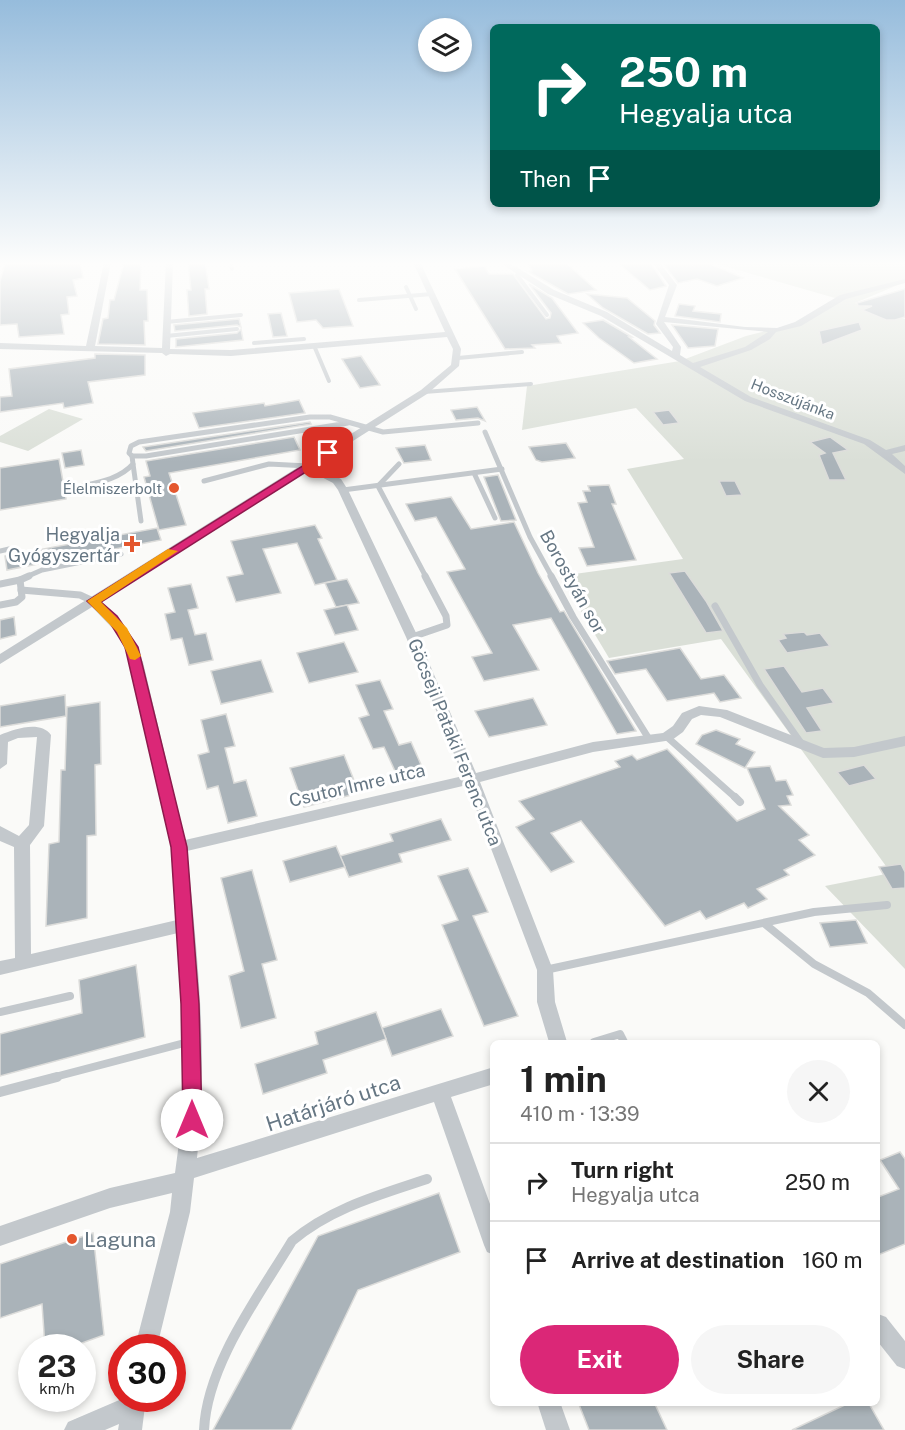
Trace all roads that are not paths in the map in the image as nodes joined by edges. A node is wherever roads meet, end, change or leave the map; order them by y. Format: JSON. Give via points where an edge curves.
{"nodes":[{"id":1,"x":94,"y":329,"type":"edge"},
{"id":2,"x":166,"y":329,"type":"edge"},
{"id":3,"x":237,"y":329,"type":"dead end"},
{"id":4,"x":448,"y":329,"type":"edge"},
{"id":5,"x":630,"y":329,"type":"edge"},
{"id":6,"x":663,"y":329,"type":"edge"},
{"id":7,"x":752,"y":329,"type":"edge"},
{"id":8,"x":781,"y":329,"type":"edge"},
{"id":9,"x":773,"y":331,"type":"junction"},
{"id":10,"x":451,"y":334,"type":"junction"},
{"id":11,"x":166,"y":336,"type":"junction"},
{"id":12,"x":304,"y":339,"type":"dead end"},
{"id":13,"x":288,"y":340,"type":"junction"},
{"id":14,"x":254,"y":343,"type":"dead end"},
{"id":15,"x":0,"y":346,"type":"edge"},
{"id":16,"x":315,"y":348,"type":"junction"},
{"id":17,"x":90,"y":349,"type":"junction"},
{"id":18,"x":292,"y":349,"type":"junction"},
{"id":19,"x":522,"y":352,"type":"dead end"},
{"id":20,"x":166,"y":353,"type":"junction"},
{"id":21,"x":676,"y":355,"type":"junction"},
{"id":22,"x":458,"y":357,"type":"junction"},
{"id":23,"x":692,"y":366,"type":"junction"},
{"id":24,"x":329,"y":381,"type":"dead end"},
{"id":25,"x":531,"y":384,"type":"dead end"},
{"id":26,"x":424,"y":392,"type":"junction"},
{"id":27,"x":348,"y":423,"type":"junction"},
{"id":28,"x":478,"y":423,"type":"dead end"},
{"id":29,"x":366,"y":429,"type":"junction"},
{"id":30,"x":485,"y":432,"type":"dead end"},
{"id":31,"x":905,"y":448,"type":"edge"},
{"id":32,"x":885,"y":453,"type":"junction"},
{"id":33,"x":132,"y":456,"type":"junction"},
{"id":34,"x":133,"y":464,"type":"junction"},
{"id":35,"x":399,"y":464,"type":"dead end"},
{"id":36,"x":308,"y":466,"type":"junction"},
{"id":37,"x":502,"y":469,"type":"junction"},
{"id":38,"x":905,"y":471,"type":"edge"},
{"id":39,"x":474,"y":473,"type":"junction"},
{"id":40,"x":204,"y":481,"type":"dead end"},
{"id":41,"x":378,"y":486,"type":"junction"},
{"id":42,"x":72,"y":488,"type":"dead end"},
{"id":43,"x":343,"y":490,"type":"junction"},
{"id":44,"x":495,"y":518,"type":"dead end"},
{"id":45,"x":141,"y":521,"type":"dead end"},
{"id":46,"x":9,"y":549,"type":"dead end"},
{"id":47,"x":0,"y":551,"type":"edge"},
{"id":48,"x":121,"y":554,"type":"dead end"},
{"id":49,"x":20,"y":580,"type":"junction"},
{"id":50,"x":0,"y":584,"type":"edge"},
{"id":51,"x":21,"y":590,"type":"junction"},
{"id":52,"x":93,"y":601,"type":"junction"},
{"id":53,"x":0,"y":606,"type":"edge"},
{"id":54,"x":716,"y":606,"type":"dead end"},
{"id":55,"x":412,"y":637,"type":"junction"},
{"id":56,"x":0,"y":660,"type":"edge"},
{"id":57,"x":667,"y":737,"type":"junction"},
{"id":58,"x":649,"y":739,"type":"junction"},
{"id":59,"x":1,"y":740,"type":"edge"},
{"id":60,"x":905,"y":741,"type":"edge"},
{"id":61,"x":805,"y":748,"type":"junction"},
{"id":62,"x":0,"y":764,"type":"edge"},
{"id":63,"x":472,"y":779,"type":"junction"},
{"id":64,"x":740,"y":802,"type":"dead end"},
{"id":65,"x":0,"y":832,"type":"edge"},
{"id":66,"x":22,"y":844,"type":"junction"},
{"id":67,"x":179,"y":847,"type":"junction"},
{"id":68,"x":887,"y":905,"type":"dead end"},
{"id":69,"x":765,"y":924,"type":"junction"},
{"id":70,"x":186,"y":925,"type":"junction"},
{"id":71,"x":23,"y":962,"type":"junction"},
{"id":72,"x":0,"y":968,"type":"edge"},
{"id":73,"x":545,"y":970,"type":"junction"},
{"id":74,"x":70,"y":996,"type":"dead end"},
{"id":75,"x":0,"y":1012,"type":"edge"},
{"id":76,"x":905,"y":1025,"type":"edge"},
{"id":77,"x":557,"y":1040,"type":"edge"},
{"id":78,"x":600,"y":1040,"type":"edge"},
{"id":79,"x":623,"y":1040,"type":"edge"},
{"id":80,"x":192,"y":1041,"type":"junction"},
{"id":81,"x":490,"y":1076,"type":"edge"},
{"id":82,"x":0,"y":1092,"type":"edge"},
{"id":83,"x":440,"y":1092,"type":"junction"},
{"id":84,"x":186,"y":1176,"type":"junction"},
{"id":85,"x":427,"y":1179,"type":"dead end"},
{"id":86,"x":490,"y":1234,"type":"edge"},
{"id":87,"x":0,"y":1236,"type":"edge"},
{"id":88,"x":880,"y":1327,"type":"edge"},
{"id":89,"x":149,"y":1334,"type":"edge"},
{"id":90,"x":905,"y":1358,"type":"edge"},
{"id":91,"x":549,"y":1406,"type":"edge"},
{"id":92,"x":133,"y":1412,"type":"edge"},
{"id":93,"x":76,"y":1430,"type":"edge"},
{"id":94,"x":204,"y":1430,"type":"edge"},
{"id":95,"x":558,"y":1430,"type":"edge"}],
"edges":[{"from":1,"to":17,"type":"street"},
{"from":2,"to":11,"type":"street"},
{"from":3,"to":11,"type":"lane"},
{"from":4,"to":10,"type":"street"},
{"from":5,"to":21,"type":"street","name":"Hosszújánka"},
{"from":6,"to":21,"type":"street","via":[[677,347]]},
{"from":7,"to":9,"type":"street"},
{"from":8,"to":9,"type":"street"},
{"from":9,"to":23,"type":"street","via":[[752,346]]},
{"from":10,"to":16,"type":"street"},
{"from":10,"to":22,"type":"street"},
{"from":11,"to":20,"type":"street"},
{"from":12,"to":13,"type":"lane"},
{"from":13,"to":14,"type":"lane"},
{"from":13,"to":18,"type":"lane"},
{"from":15,"to":17,"type":"street"},
{"from":16,"to":18,"type":"street"},
{"from":16,"to":24,"type":"lane"},
{"from":17,"to":20,"type":"street"},
{"from":18,"to":20,"type":"street"},
{"from":19,"to":22,"type":"lane"},
{"from":21,"to":23,"type":"street","name":"Hosszújánka"},
{"from":22,"to":26,"type":"street","via":[[448,373]]},
{"from":23,"to":32,"type":"street","name":"Hosszújánka","via":[[756,403],[861,440]]},
{"from":25,"to":26,"type":"lane"},
{"from":26,"to":29,"type":"street"},
{"from":27,"to":29,"type":"lane"},
{"from":27,"to":33,"type":"lane"},
{"from":27,"to":33,"type":"lane","via":[[330,417],[310,417],[150,441],[131,446]]},
{"from":28,"to":29,"type":"lane","via":[[383,432]]},
{"from":29,"to":36,"type":"street"},
{"from":30,"to":37,"type":"lane","name":"Borostyán sor"},
{"from":31,"to":32,"type":"street"},
{"from":32,"to":38,"type":"street","name":"Hosszújánka"},
{"from":33,"to":34,"type":"lane"},
{"from":34,"to":42,"type":"lane","via":[[111,479]]},
{"from":34,"to":45,"type":"lane"},
{"from":35,"to":41,"type":"lane"},
{"from":36,"to":40,"type":"lane","via":[[293,461],[277,462]]},
{"from":36,"to":43,"type":"street","name":"Göcseji Pataki Ferenc utca","via":[[337,481]]},
{"from":36,"to":52,"type":"street"},
{"from":37,"to":39,"type":"lane"},
{"from":37,"to":58,"type":"lane","name":"Borostyán sor","via":[[530,537],[573,617]]},
{"from":39,"to":41,"type":"lane"},
{"from":39,"to":44,"type":"lane"},
{"from":41,"to":43,"type":"lane"},
{"from":41,"to":55,"type":"lane","via":[[446,616],[447,625]]},
{"from":43,"to":55,"type":"street","name":"Göcseji Pataki Ferenc utca"},
{"from":46,"to":47,"type":"lane"},
{"from":48,"to":49,"type":"lane","via":[[42,570]]},
{"from":49,"to":50,"type":"lane"},
{"from":49,"to":51,"type":"lane"},
{"from":51,"to":52,"type":"lane","via":[[80,595]]},
{"from":51,"to":53,"type":"lane","via":[[20,600]]},
{"from":52,"to":56,"type":"street"},
{"from":52,"to":67,"type":"street","via":[[113,619],[132,647]]},
{"from":54,"to":61,"type":"lane","via":[[760,686]]},
{"from":55,"to":63,"type":"street","name":"Göcseji Pataki Ferenc utca"},
{"from":57,"to":58,"type":"street","name":"Csutor Imre utca"},
{"from":57,"to":61,"type":"street","via":[[687,716],[704,709]]},
{"from":57,"to":64,"type":"lane"},
{"from":58,"to":63,"type":"street","name":"Csutor Imre utca","via":[[593,747]]},
{"from":59,"to":62,"type":"street"},
{"from":59,"to":66,"type":"street","via":[[29,731],[44,735],[36,826]]},
{"from":60,"to":61,"type":"street","via":[[836,754]]},
{"from":63,"to":67,"type":"street","name":"Csutor Imre utca"},
{"from":63,"to":73,"type":"street","name":"Göcseji Pataki Ferenc utca"},
{"from":65,"to":66,"type":"street"},
{"from":66,"to":71,"type":"street"},
{"from":67,"to":70,"type":"street"},
{"from":68,"to":69,"type":"lane","via":[[814,912]]},
{"from":69,"to":73,"type":"lane"},
{"from":69,"to":76,"type":"lane","via":[[814,964],[868,993]]},
{"from":70,"to":71,"type":"street"},
{"from":70,"to":80,"type":"street"},
{"from":71,"to":72,"type":"street"},
{"from":73,"to":77,"type":"street","name":"Göcseji Pataki Ferenc utca","via":[[546,1002]]},
{"from":74,"to":75,"type":"lane"},
{"from":78,"to":79,"type":"lane","via":[[620,1034]]},
{"from":80,"to":82,"type":"lane"},
{"from":80,"to":84,"type":"street","via":[[192,1120]]},
{"from":81,"to":83,"type":"street","name":"Határjáró utca"},
{"from":83,"to":84,"type":"street","name":"Határjáró utca"},
{"from":83,"to":86,"type":"street"},
{"from":84,"to":87,"type":"street","name":"Határjáró utca"},
{"from":84,"to":89,"type":"street"},
{"from":85,"to":94,"type":"lane","via":[[335,1211],[307,1226],[292,1241],[219,1370],[206,1403]]},
{"from":88,"to":90,"type":"street"},
{"from":91,"to":95,"type":"street"},
{"from":92,"to":93,"type":"street"}]}
